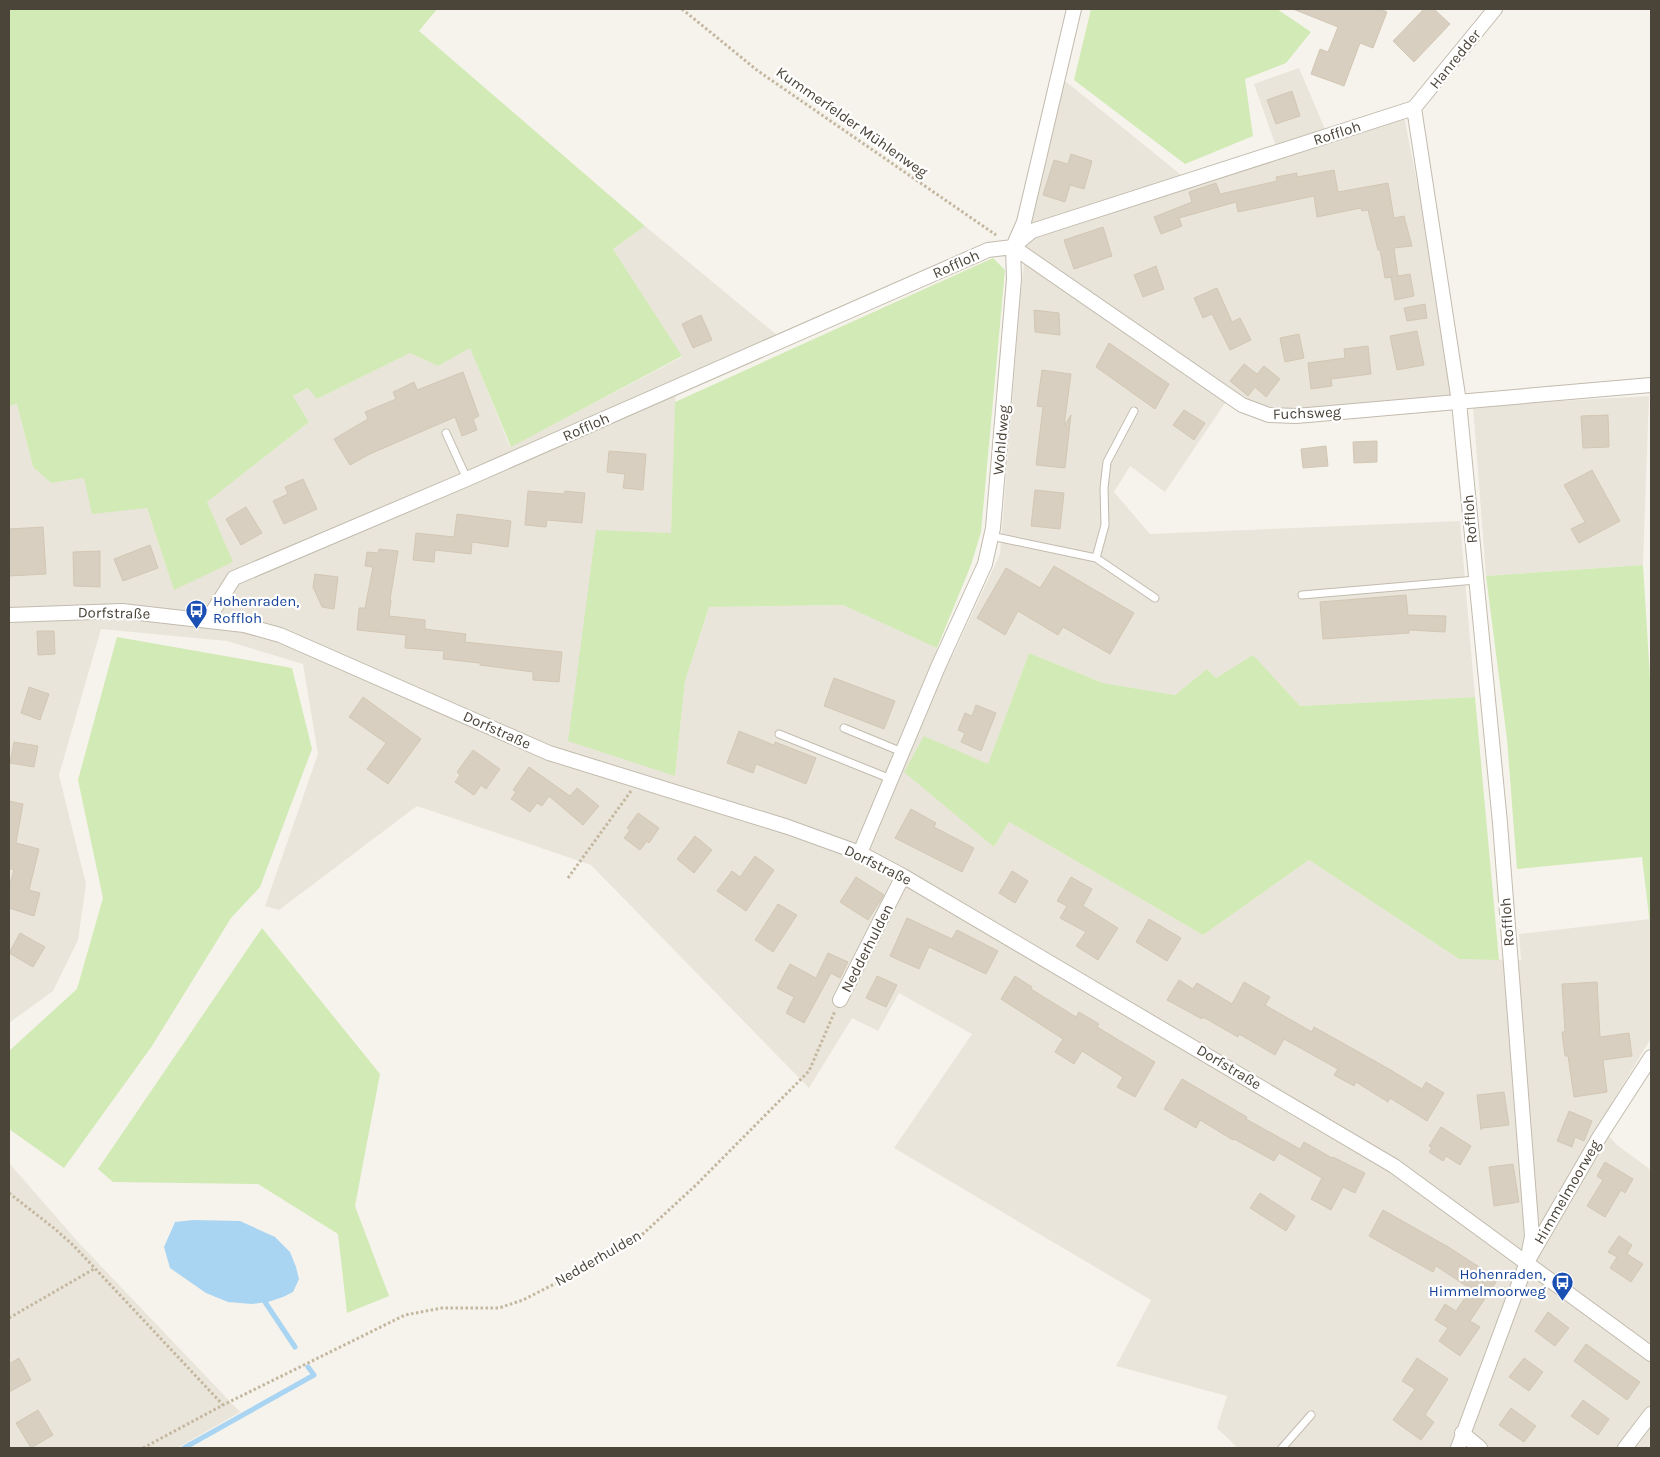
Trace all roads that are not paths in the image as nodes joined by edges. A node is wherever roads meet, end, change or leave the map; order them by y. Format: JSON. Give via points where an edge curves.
{"nodes":[{"id":1,"x":1074,"y":9,"type":"edge"},
{"id":2,"x":1495,"y":9,"type":"edge"},
{"id":3,"x":1414,"y":108,"type":"junction"},
{"id":4,"x":1013,"y":247,"type":"junction"},
{"id":5,"x":1651,"y":385,"type":"edge"},
{"id":6,"x":1459,"y":402,"type":"junction"},
{"id":7,"x":1134,"y":411,"type":"dead end"},
{"id":8,"x":446,"y":433,"type":"dead end"},
{"id":9,"x":467,"y":480,"type":"junction"},
{"id":10,"x":991,"y":536,"type":"junction"},
{"id":11,"x":1096,"y":558,"type":"junction"},
{"id":12,"x":1476,"y":580,"type":"junction"},
{"id":13,"x":1302,"y":595,"type":"dead end"},
{"id":14,"x":1155,"y":598,"type":"dead end"},
{"id":15,"x":9,"y":615,"type":"edge"},
{"id":16,"x":208,"y":619,"type":"junction"},
{"id":17,"x":844,"y":728,"type":"dead end"},
{"id":18,"x":779,"y":734,"type":"dead end"},
{"id":19,"x":902,"y":752,"type":"junction"},
{"id":20,"x":891,"y":779,"type":"junction"},
{"id":21,"x":860,"y":853,"type":"junction"},
{"id":22,"x":904,"y":876,"type":"junction"},
{"id":23,"x":840,"y":1000,"type":"road end"},
{"id":24,"x":1651,"y":1057,"type":"edge"},
{"id":25,"x":1527,"y":1262,"type":"junction"},
{"id":26,"x":1651,"y":1354,"type":"edge"},
{"id":27,"x":1651,"y":1414,"type":"edge"},
{"id":28,"x":1311,"y":1415,"type":"dead end"},
{"id":29,"x":1462,"y":1434,"type":"junction"},
{"id":30,"x":1282,"y":1448,"type":"edge"},
{"id":31,"x":1458,"y":1448,"type":"edge"},
{"id":32,"x":1480,"y":1448,"type":"edge"},
{"id":33,"x":1625,"y":1448,"type":"edge"}],
"edges":[{"from":1,"to":4,"type":"street","name":"Wohldweg","via":[[1024,222]]},
{"from":2,"to":3,"type":"street","name":"Hanredder"},
{"from":3,"to":4,"type":"street","name":"Roffloh","via":[[1032,232]]},
{"from":3,"to":6,"type":"street","name":"Roffloh"},
{"from":4,"to":6,"type":"street","name":"Fuchsweg","via":[[1242,405],[1269,415],[1296,416]]},
{"from":4,"to":9,"type":"street","name":"Roffloh","via":[[988,250]]},
{"from":4,"to":10,"type":"street","name":"Wohldweg","via":[[1014,279]]},
{"from":5,"to":6,"type":"street","name":"Fuchsweg"},
{"from":6,"to":12,"type":"street","name":"Roffloh"},
{"from":7,"to":11,"type":"lane","via":[[1107,462],[1105,525]]},
{"from":8,"to":9,"type":"lane"},
{"from":9,"to":16,"type":"street","name":"Roffloh","via":[[234,578]]},
{"from":10,"to":11,"type":"lane"},
{"from":10,"to":19,"type":"street","name":"Wohldweg","via":[[985,564]]},
{"from":11,"to":14,"type":"lane"},
{"from":12,"to":13,"type":"lane"},
{"from":12,"to":25,"type":"street","name":"Roffloh","via":[[1500,823],[1532,1236]]},
{"from":15,"to":16,"type":"street","name":"Dorfstraße","via":[[122,610]]},
{"from":16,"to":21,"type":"street","name":"Dorfstraße","via":[[280,635],[549,753],[788,827]]},
{"from":17,"to":19,"type":"lane"},
{"from":18,"to":20,"type":"lane"},
{"from":19,"to":20,"type":"street","name":"Wohldweg"},
{"from":20,"to":21,"type":"street","name":"Wohldweg"},
{"from":21,"to":22,"type":"street","name":"Dorfstraße"},
{"from":22,"to":23,"type":"street","name":"Nedderhulden"},
{"from":22,"to":25,"type":"street","name":"Dorfstraße","via":[[1394,1166]]},
{"from":24,"to":25,"type":"street","name":"Himmelmoorweg","via":[[1600,1136]]},
{"from":25,"to":26,"type":"street","name":"Dorfstraße"},
{"from":25,"to":29,"type":"street","name":"Himmelmoorweg"},
{"from":27,"to":33,"type":"street"},
{"from":28,"to":30,"type":"lane"},
{"from":29,"to":31,"type":"street","name":"Himmelmoorweg"},
{"from":29,"to":32,"type":"street"}]}
